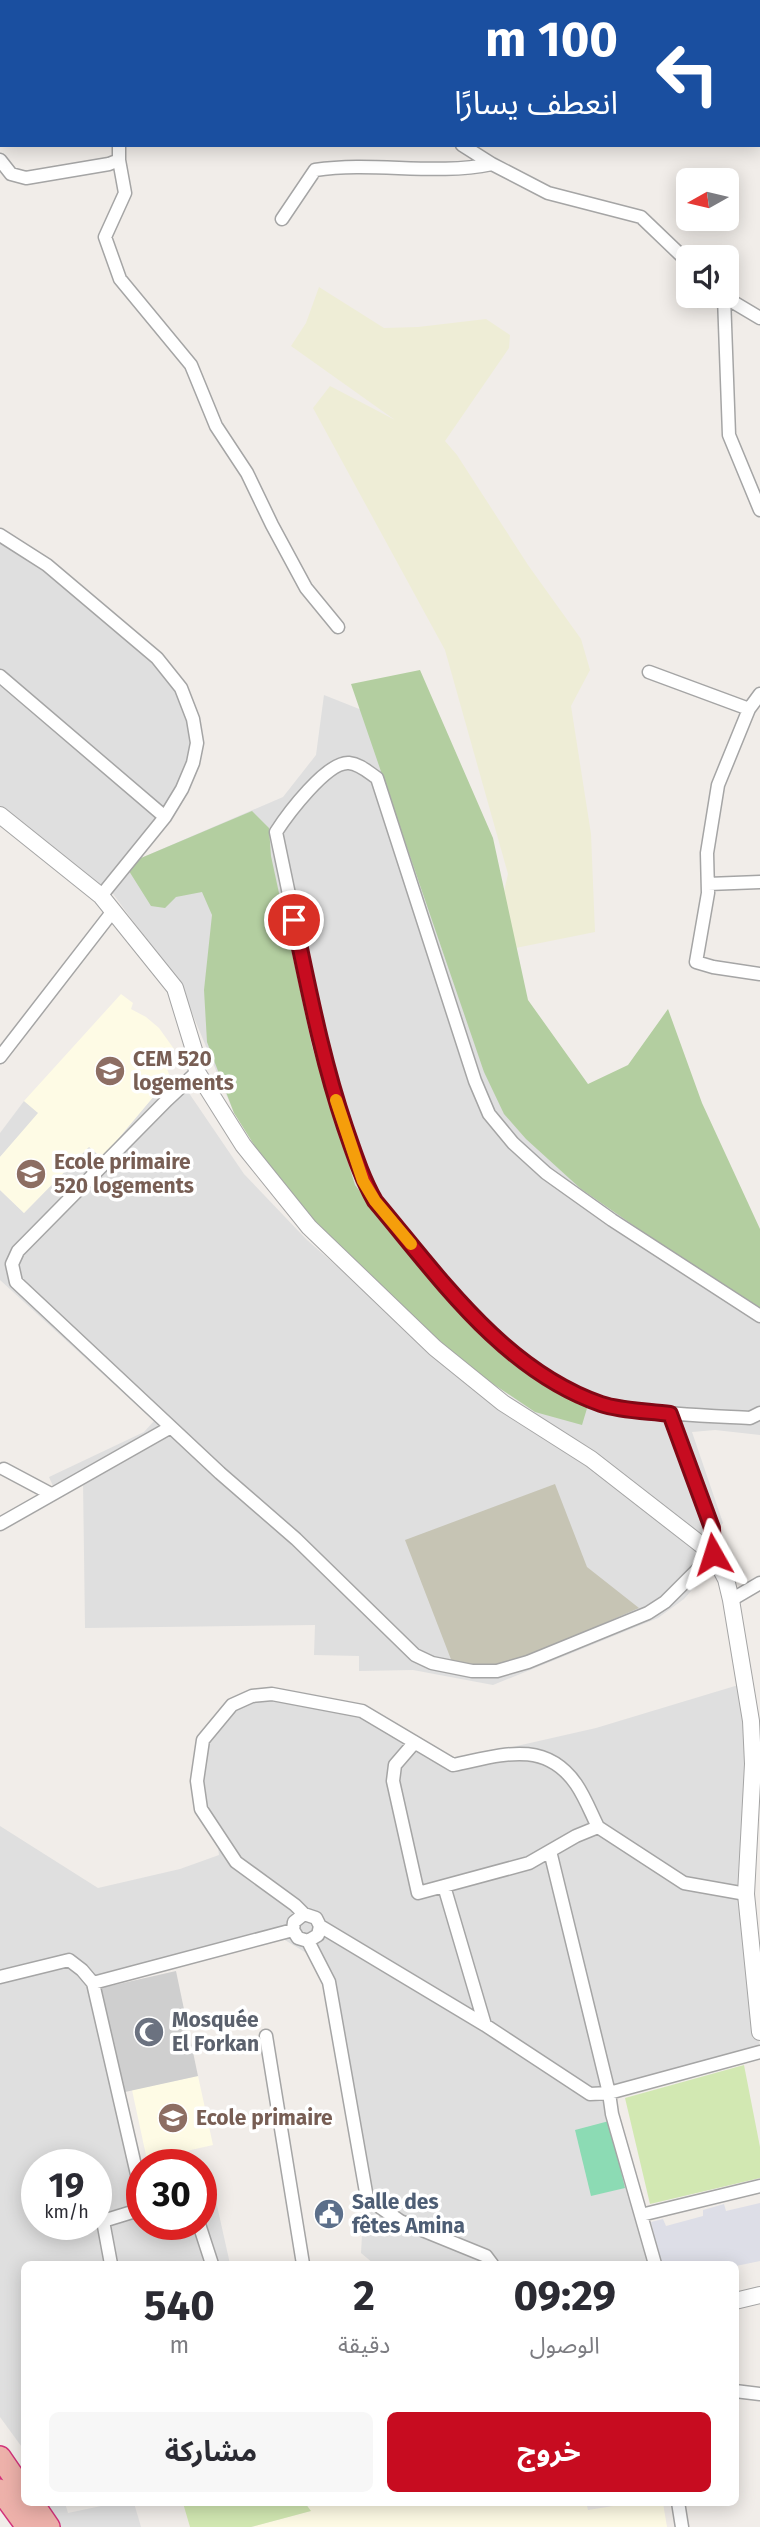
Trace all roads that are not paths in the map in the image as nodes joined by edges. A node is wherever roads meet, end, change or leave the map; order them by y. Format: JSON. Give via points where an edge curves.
{"nodes":[{"id":1,"x":119,"y":147,"type":"edge"},
{"id":2,"x":465,"y":147,"type":"edge"},
{"id":3,"x":0,"y":160,"type":"edge"},
{"id":4,"x":119,"y":160,"type":"junction"},
{"id":5,"x":492,"y":164,"type":"junction"},
{"id":6,"x":282,"y":219,"type":"dead end"},
{"id":7,"x":676,"y":251,"type":"edge"},
{"id":8,"x":739,"y":306,"type":"edge"},
{"id":9,"x":724,"y":308,"type":"edge"},
{"id":10,"x":760,"y":318,"type":"edge"},
{"id":11,"x":760,"y":510,"type":"edge"},
{"id":12,"x":0,"y":535,"type":"edge"},
{"id":13,"x":338,"y":627,"type":"dead end"},
{"id":14,"x":649,"y":672,"type":"dead end"},
{"id":15,"x":0,"y":676,"type":"edge"},
{"id":16,"x":760,"y":694,"type":"edge"},
{"id":17,"x":749,"y":709,"type":"junction"},
{"id":18,"x":0,"y":815,"type":"edge"},
{"id":19,"x":164,"y":817,"type":"junction"},
{"id":20,"x":760,"y":881,"type":"edge"},
{"id":21,"x":708,"y":884,"type":"junction"},
{"id":22,"x":102,"y":896,"type":"junction"},
{"id":23,"x":113,"y":911,"type":"junction"},
{"id":24,"x":760,"y":974,"type":"edge"},
{"id":25,"x":0,"y":1057,"type":"edge"},
{"id":26,"x":197,"y":1072,"type":"junction"},
{"id":27,"x":760,"y":1316,"type":"edge"},
{"id":28,"x":760,"y":1413,"type":"edge"},
{"id":29,"x":670,"y":1414,"type":"junction"},
{"id":30,"x":171,"y":1427,"type":"junction"},
{"id":31,"x":4,"y":1469,"type":"dead end"},
{"id":32,"x":51,"y":1493,"type":"junction"},
{"id":33,"x":0,"y":1524,"type":"edge"},
{"id":34,"x":713,"y":1554,"type":"junction"},
{"id":35,"x":760,"y":1583,"type":"edge"},
{"id":36,"x":731,"y":1600,"type":"junction"},
{"id":37,"x":756,"y":1721,"type":"edge"},
{"id":38,"x":414,"y":1743,"type":"junction"},
{"id":39,"x":598,"y":1828,"type":"junction"},
{"id":40,"x":754,"y":1844,"type":"edge"},
{"id":41,"x":550,"y":1851,"type":"junction"},
{"id":42,"x":444,"y":1886,"type":"junction"},
{"id":43,"x":746,"y":1894,"type":"junction"},
{"id":44,"x":304,"y":1914,"type":"junction"},
{"id":45,"x":320,"y":1926,"type":"junction"},
{"id":46,"x":293,"y":1930,"type":"junction"},
{"id":47,"x":309,"y":1941,"type":"junction"},
{"id":48,"x":0,"y":1978,"type":"edge"},
{"id":49,"x":757,"y":1981,"type":"edge"},
{"id":50,"x":93,"y":1983,"type":"junction"},
{"id":51,"x":485,"y":2025,"type":"junction"},
{"id":52,"x":760,"y":2032,"type":"edge"},
{"id":53,"x":266,"y":2036,"type":"dead end"},
{"id":54,"x":760,"y":2052,"type":"edge"},
{"id":55,"x":609,"y":2093,"type":"junction"},
{"id":56,"x":131,"y":2149,"type":"edge"},
{"id":57,"x":760,"y":2186,"type":"edge"},
{"id":58,"x":126,"y":2214,"type":"edge"},
{"id":59,"x":641,"y":2215,"type":"junction"},
{"id":60,"x":204,"y":2240,"type":"edge"},
{"id":61,"x":110,"y":2261,"type":"edge"},
{"id":62,"x":211,"y":2261,"type":"edge"},
{"id":63,"x":303,"y":2261,"type":"edge"},
{"id":64,"x":490,"y":2261,"type":"edge"},
{"id":65,"x":654,"y":2261,"type":"edge"},
{"id":66,"x":760,"y":2295,"type":"edge"},
{"id":67,"x":739,"y":2300,"type":"edge"},
{"id":68,"x":739,"y":2391,"type":"edge"},
{"id":69,"x":760,"y":2394,"type":"edge"},
{"id":70,"x":9,"y":2477,"type":"edge"},
{"id":71,"x":35,"y":2506,"type":"edge"},
{"id":72,"x":679,"y":2506,"type":"edge"},
{"id":73,"x":27,"y":2527,"type":"edge"},
{"id":74,"x":49,"y":2527,"type":"edge"},
{"id":75,"x":682,"y":2527,"type":"edge"}],
"edges":[{"from":1,"to":4,"type":"street"},
{"from":2,"to":5,"type":"street"},
{"from":3,"to":4,"type":"street","via":[[11,174],[26,178]]},
{"from":4,"to":13,"type":"street","via":[[125,193],[105,237],[120,279],[191,365],[216,426],[247,473],[306,589]]},
{"from":5,"to":6,"type":"street","via":[[467,169],[344,166],[315,170]]},
{"from":5,"to":7,"type":"street","via":[[548,193],[641,217]]},
{"from":8,"to":10,"type":"street"},
{"from":9,"to":11,"type":"street","via":[[729,435]]},
{"from":12,"to":19,"type":"street","via":[[47,565],[156,658],[181,688],[197,743],[188,776]]},
{"from":14,"to":17,"type":"street"},
{"from":15,"to":19,"type":"street"},
{"from":16,"to":17,"type":"street"},
{"from":17,"to":21,"type":"street","via":[[719,785],[707,853]]},
{"from":18,"to":22,"type":"street"},
{"from":19,"to":22,"type":"street"},
{"from":20,"to":21,"type":"street"},
{"from":21,"to":24,"type":"street","via":[[696,962]]},
{"from":22,"to":23,"type":"street"},
{"from":23,"to":25,"type":"street"},
{"from":23,"to":26,"type":"street","via":[[175,988]]},
{"from":26,"to":30,"type":"street","via":[[18,1251],[12,1264],[16,1282]]},
{"from":26,"to":34,"type":"street","via":[[243,1144],[309,1227],[435,1348],[503,1403],[591,1459]]},
{"from":27,"to":29,"type":"street","via":[[546,1173],[489,1114],[377,778],[347,762],[335,766],[276,832],[321,1048],[363,1181],[468,1312],[557,1385],[603,1405]]},
{"from":28,"to":29,"type":"street","via":[[750,1418]]},
{"from":29,"to":34,"type":"street","via":[[712,1528]]},
{"from":30,"to":32,"type":"street"},
{"from":30,"to":34,"type":"street","via":[[296,1539],[415,1655],[432,1663],[497,1671],[528,1662],[648,1613]]},
{"from":31,"to":32,"type":"street"},
{"from":32,"to":33,"type":"street"},
{"from":34,"to":36,"type":"street"},
{"from":35,"to":36,"type":"street"},
{"from":36,"to":37,"type":"street"},
{"from":37,"to":40,"type":"street"},
{"from":38,"to":39,"type":"street","via":[[453,1765],[514,1754],[542,1755],[563,1768],[577,1785]]},
{"from":38,"to":42,"type":"street","via":[[395,1765],[393,1781],[418,1893]]},
{"from":38,"to":44,"type":"street","via":[[362,1711],[272,1694],[232,1705],[203,1740],[197,1781],[201,1810],[236,1862]]},
{"from":39,"to":41,"type":"street"},
{"from":39,"to":43,"type":"street","via":[[684,1883]]},
{"from":40,"to":43,"type":"street"},
{"from":41,"to":42,"type":"street","via":[[529,1863]]},
{"from":41,"to":55,"type":"street"},
{"from":42,"to":51,"type":"street"},
{"from":43,"to":49,"type":"street"},
{"from":44,"to":45,"type":"street","via":[[313,1916]]},
{"from":44,"to":46,"type":"street","via":[[294,1922]]},
{"from":45,"to":47,"type":"street","via":[[318,1935]]},
{"from":45,"to":51,"type":"street"},
{"from":46,"to":47,"type":"street","via":[[298,1938]]},
{"from":46,"to":50,"type":"street"},
{"from":47,"to":64,"type":"street","via":[[329,1982],[367,2199],[400,2221]]},
{"from":48,"to":50,"type":"street","via":[[69,1960]]},
{"from":49,"to":52,"type":"street"},
{"from":50,"to":56,"type":"street"},
{"from":51,"to":55,"type":"street","via":[[590,2094]]},
{"from":53,"to":63,"type":"street"},
{"from":54,"to":55,"type":"street"},
{"from":55,"to":59,"type":"street"},
{"from":57,"to":59,"type":"street"},
{"from":58,"to":61,"type":"street","via":[[103,2221]]},
{"from":59,"to":65,"type":"street"},
{"from":60,"to":62,"type":"street"},
{"from":66,"to":67,"type":"street"},
{"from":68,"to":69,"type":"street"},
{"from":70,"to":73,"type":"highway"},
{"from":71,"to":74,"type":"highway"},
{"from":72,"to":75,"type":"street"}]}
